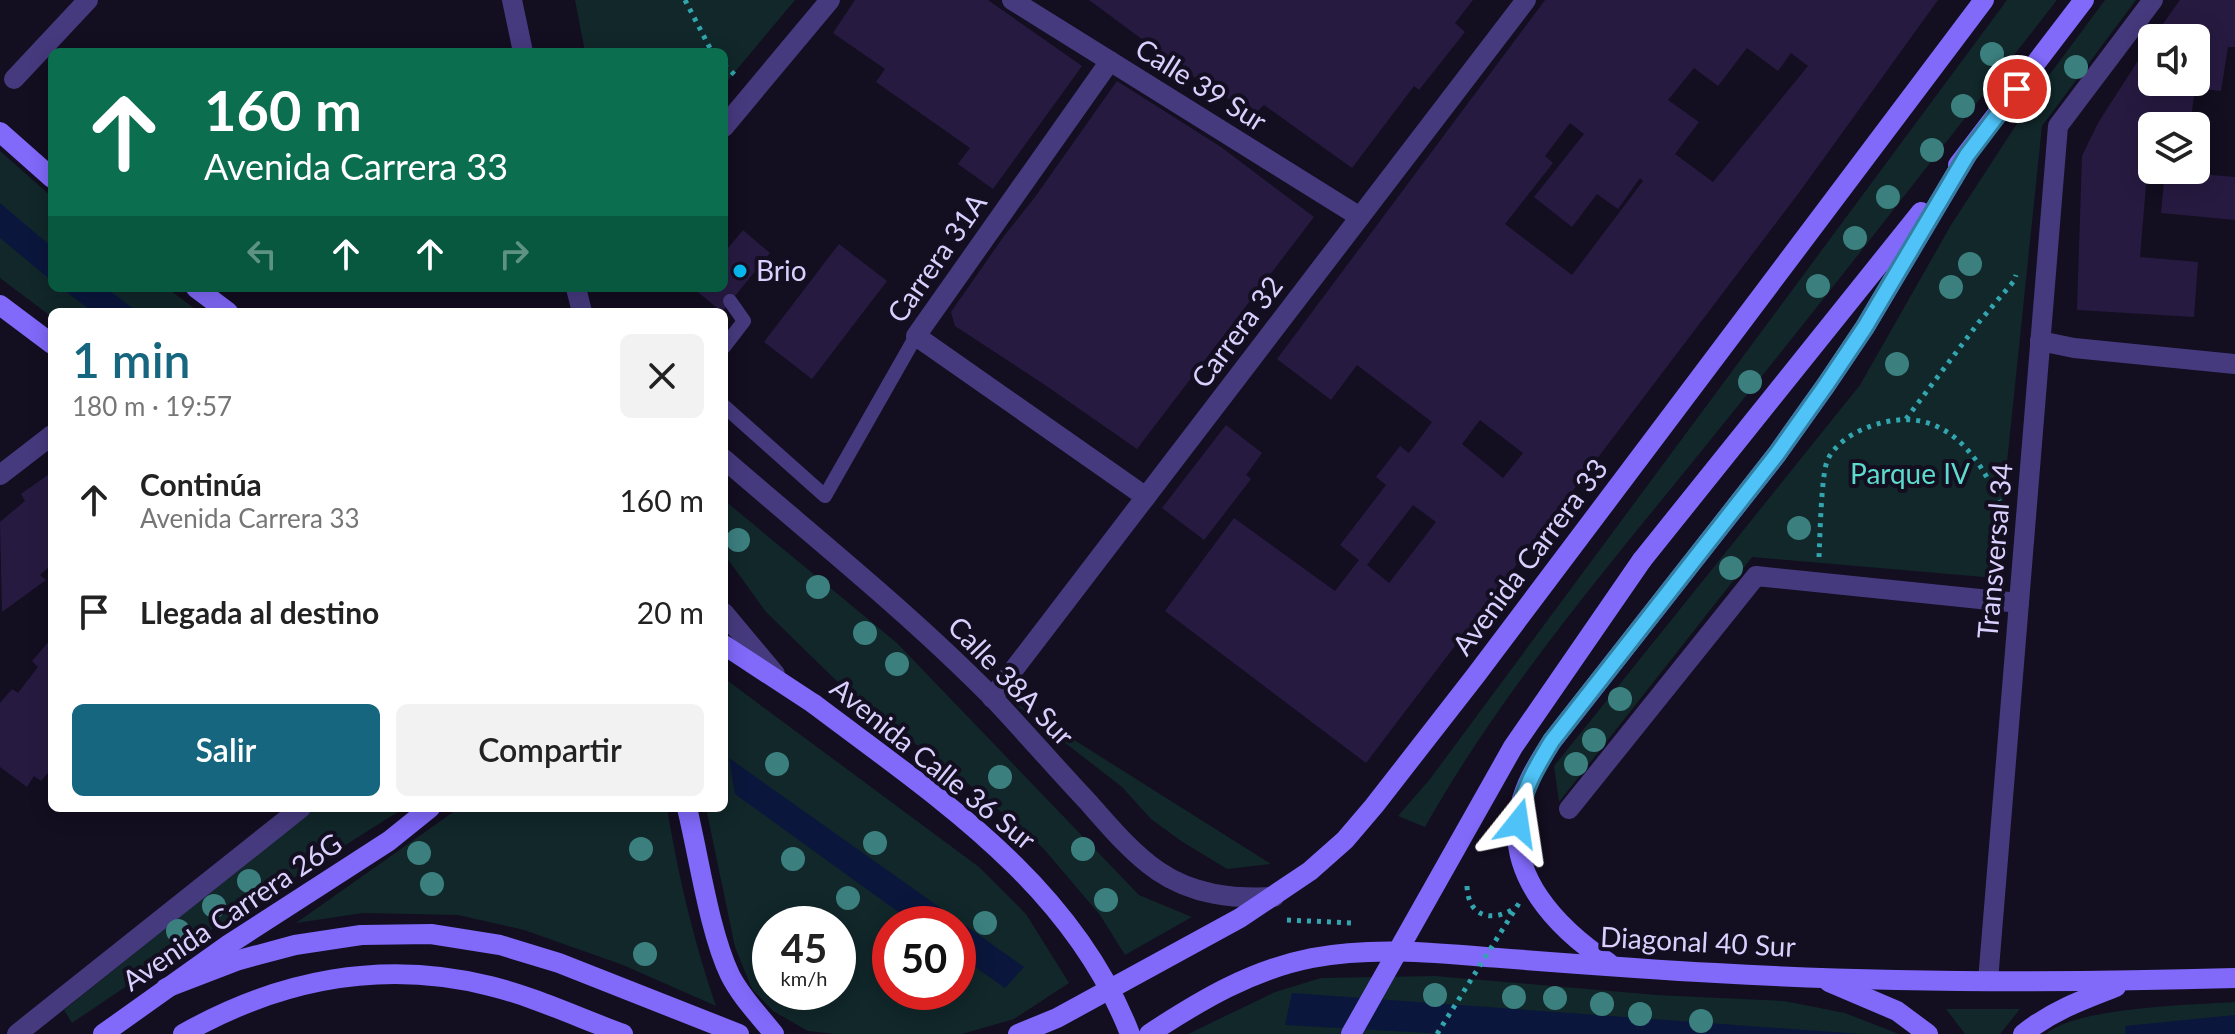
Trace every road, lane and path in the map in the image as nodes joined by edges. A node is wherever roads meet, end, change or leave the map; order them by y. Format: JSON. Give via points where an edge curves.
{"nodes":[{"id":1,"x":88,"y":0,"type":"edge"},
{"id":2,"x":512,"y":0,"type":"edge"},
{"id":3,"x":685,"y":0,"type":"edge"},
{"id":4,"x":830,"y":0,"type":"edge"},
{"id":5,"x":1012,"y":0,"type":"edge"},
{"id":6,"x":1526,"y":0,"type":"edge"},
{"id":7,"x":1984,"y":0,"type":"edge"},
{"id":8,"x":2084,"y":0,"type":"edge"},
{"id":9,"x":2153,"y":0,"type":"edge"},
{"id":10,"x":522,"y":48,"type":"edge"},
{"id":11,"x":710,"y":48,"type":"edge"},
{"id":12,"x":1110,"y":61,"type":"junction"},
{"id":13,"x":14,"y":79,"type":"dead end"},
{"id":14,"x":728,"y":122,"type":"edge"},
{"id":15,"x":0,"y":132,"type":"edge"},
{"id":16,"x":1967,"y":155,"type":"junction"},
{"id":17,"x":48,"y":174,"type":"edge"},
{"id":18,"x":1360,"y":217,"type":"junction"},
{"id":19,"x":2018,"y":270,"type":"dead end"},
{"id":20,"x":201,"y":292,"type":"edge"},
{"id":21,"x":730,"y":301,"type":"dead end"},
{"id":22,"x":0,"y":305,"type":"edge"},
{"id":23,"x":223,"y":308,"type":"edge"},
{"id":24,"x":916,"y":336,"type":"junction"},
{"id":25,"x":48,"y":341,"type":"edge"},
{"id":26,"x":2040,"y":341,"type":"junction"},
{"id":27,"x":728,"y":342,"type":"edge"},
{"id":28,"x":2235,"y":364,"type":"edge"},
{"id":29,"x":728,"y":410,"type":"edge"},
{"id":30,"x":1905,"y":420,"type":"junction"},
{"id":31,"x":48,"y":438,"type":"edge"},
{"id":32,"x":728,"y":462,"type":"edge"},
{"id":33,"x":0,"y":475,"type":"edge"},
{"id":34,"x":1146,"y":497,"type":"junction"},
{"id":35,"x":2001,"y":505,"type":"dead end"},
{"id":36,"x":1817,"y":582,"type":"junction"},
{"id":37,"x":2019,"y":603,"type":"junction"},
{"id":38,"x":728,"y":618,"type":"edge"},
{"id":39,"x":728,"y":647,"type":"edge"},
{"id":40,"x":781,"y":680,"type":"junction"},
{"id":41,"x":992,"y":698,"type":"junction"},
{"id":42,"x":1569,"y":809,"type":"dead end"},
{"id":43,"x":296,"y":812,"type":"edge"},
{"id":44,"x":425,"y":812,"type":"edge"},
{"id":45,"x":688,"y":812,"type":"edge"},
{"id":46,"x":1468,"y":880,"type":"dead end"},
{"id":47,"x":1274,"y":897,"type":"junction"},
{"id":48,"x":1521,"y":900,"type":"dead end"},
{"id":49,"x":1513,"y":908,"type":"dead end"},
{"id":50,"x":1612,"y":965,"type":"junction"},
{"id":51,"x":1815,"y":976,"type":"junction"},
{"id":52,"x":2235,"y":978,"type":"edge"},
{"id":53,"x":1988,"y":981,"type":"junction"},
{"id":54,"x":2131,"y":981,"type":"junction"},
{"id":55,"x":166,"y":988,"type":"junction"},
{"id":56,"x":1173,"y":1019,"type":"junction"},
{"id":57,"x":17,"y":1034,"type":"edge"},
{"id":58,"x":103,"y":1034,"type":"edge"},
{"id":59,"x":183,"y":1034,"type":"edge"},
{"id":60,"x":623,"y":1034,"type":"edge"},
{"id":61,"x":739,"y":1034,"type":"edge"},
{"id":62,"x":774,"y":1034,"type":"edge"},
{"id":63,"x":1018,"y":1034,"type":"edge"},
{"id":64,"x":1130,"y":1034,"type":"edge"},
{"id":65,"x":1138,"y":1034,"type":"edge"},
{"id":66,"x":1149,"y":1034,"type":"edge"},
{"id":67,"x":1351,"y":1034,"type":"edge"},
{"id":68,"x":1437,"y":1034,"type":"edge"},
{"id":69,"x":1928,"y":1034,"type":"edge"},
{"id":70,"x":2023,"y":1034,"type":"edge"}],
"edges":[{"from":1,"to":13,"type":"street"},
{"from":2,"to":10,"type":"street"},
{"from":3,"to":11,"type":"path"},
{"from":4,"to":14,"type":"street"},
{"from":5,"to":12,"type":"street","name":"Calle 39 Sur"},
{"from":6,"to":18,"type":"street","name":"Carrera 32"},
{"from":7,"to":47,"type":"main road","name":"Avenida Carrera 33","via":[[1374,806],[1345,840]]},
{"from":8,"to":16,"type":"main road"},
{"from":9,"to":26,"type":"street","name":"Transversal 34","via":[[2058,126]]},
{"from":12,"to":18,"type":"street","name":"Calle 39 Sur"},
{"from":12,"to":24,"type":"street","name":"Carrera 31A"},
{"from":15,"to":17,"type":"main road"},
{"from":16,"to":50,"type":"main road","via":[[1826,385],[1534,770],[1520,807],[1516,840],[1526,874],[1566,931]]},
{"from":16,"to":67,"type":"main road","bridge":true,"via":[[1642,560],[1513,747]]},
{"from":18,"to":34,"type":"street","name":"Carrera 32"},
{"from":19,"to":30,"type":"path"},
{"from":20,"to":23,"type":"main road"},
{"from":21,"to":27,"type":"lane","via":[[744,321]]},
{"from":22,"to":25,"type":"main road"},
{"from":24,"to":29,"type":"lane","name":"Carrera 31A","via":[[825,496]]},
{"from":24,"to":34,"type":"street"},
{"from":26,"to":28,"type":"street"},
{"from":26,"to":37,"type":"street","name":"Transversal 34"},
{"from":30,"to":35,"type":"path","via":[[1934,425],[1959,439],[1981,466]]},
{"from":30,"to":36,"type":"path","via":[[1857,432],[1826,462]]},
{"from":31,"to":33,"type":"street"},
{"from":32,"to":41,"type":"street","name":"Calle 38A Sur","via":[[921,628]]},
{"from":34,"to":41,"type":"street","name":"Carrera 32"},
{"from":36,"to":37,"type":"street"},
{"from":36,"to":42,"type":"street","via":[[1756,576]]},
{"from":37,"to":53,"type":"street","name":"Transversal 34"},
{"from":38,"to":40,"type":"street"},
{"from":39,"to":40,"type":"main road","name":"Avenida Calle 36 Sur"},
{"from":40,"to":64,"type":"main road","name":"Avenida Calle 36 Sur","bridge":true,"via":[[953,810],[1036,885],[1098,968]]},
{"from":41,"to":47,"type":"street","name":"Calle 38A Sur","via":[[1111,828],[1157,870],[1203,891]]},
{"from":43,"to":57,"type":"street"},
{"from":44,"to":55,"type":"main road","name":"Avenida Carrera 26G"},
{"from":45,"to":62,"type":"main road","via":[[730,975]]},
{"from":46,"to":49,"type":"path","via":[[1468,899],[1480,913],[1498,917]]},
{"from":47,"to":63,"type":"main road","name":"Avenida Carrera 33","via":[[1057,1018]]},
{"from":48,"to":68,"type":"path","bridge":true},
{"from":50,"to":51,"type":"main road","name":"Diagonal 40 Sur"},
{"from":50,"to":56,"type":"main road","name":"Diagonal 40 Sur","via":[[1425,951],[1353,952],[1276,966]]},
{"from":51,"to":53,"type":"main road","name":"Diagonal 40 Sur"},
{"from":51,"to":69,"type":"main road","via":[[1897,1011]]},
{"from":52,"to":54,"type":"main road","name":"Diagonal 40 Sur"},
{"from":53,"to":54,"type":"main road","name":"Diagonal 40 Sur"},
{"from":54,"to":70,"type":"main road","via":[[2067,1005]]},
{"from":55,"to":58,"type":"main road","name":"Avenida Carrera 26G"},
{"from":55,"to":61,"type":"main road","via":[[295,945],[361,935],[431,934],[500,945],[559,963]]},
{"from":56,"to":65,"type":"main road"},
{"from":56,"to":66,"type":"main road"},
{"from":59,"to":60,"type":"main road","via":[[270,993],[392,974],[492,986]]}]}
